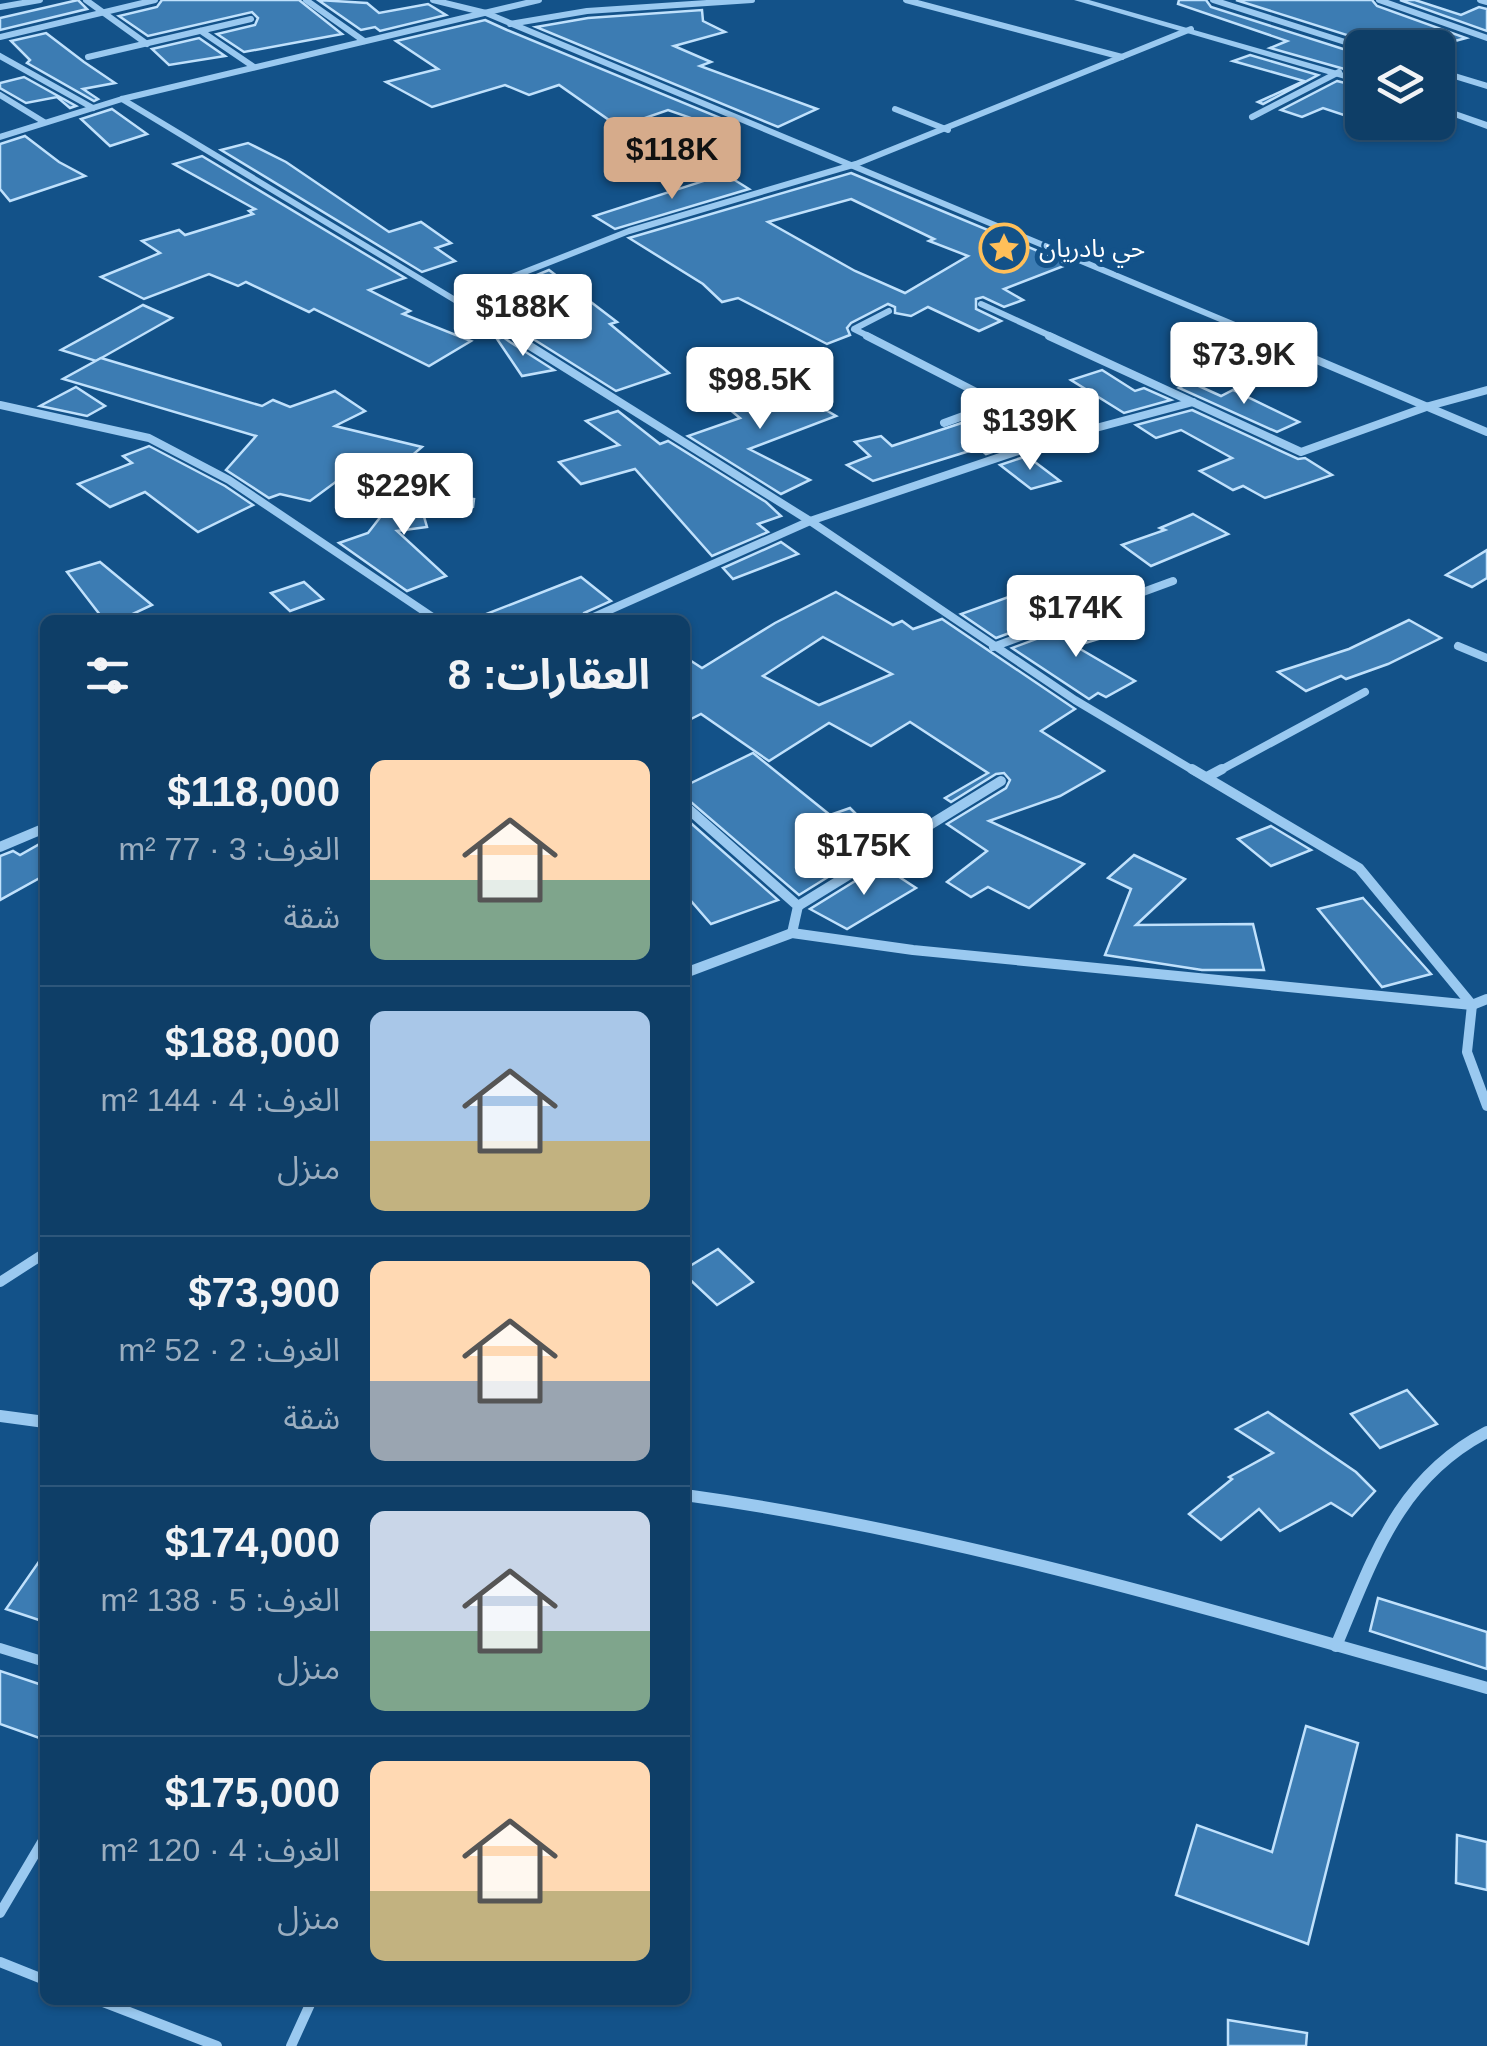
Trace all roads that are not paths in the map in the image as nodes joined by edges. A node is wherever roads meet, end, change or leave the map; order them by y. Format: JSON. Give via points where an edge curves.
{"nodes":[{"id":1,"x":40,"y":0,"type":"edge"},
{"id":2,"x":86,"y":0,"type":"edge"},
{"id":3,"x":155,"y":0,"type":"edge"},
{"id":4,"x":306,"y":0,"type":"edge"},
{"id":5,"x":433,"y":0,"type":"edge"},
{"id":6,"x":539,"y":0,"type":"edge"},
{"id":7,"x":752,"y":0,"type":"edge"},
{"id":8,"x":906,"y":0,"type":"edge"},
{"id":9,"x":1079,"y":0,"type":"edge"},
{"id":10,"x":1213,"y":0,"type":"edge"},
{"id":11,"x":1379,"y":0,"type":"edge"},
{"id":12,"x":1480,"y":0,"type":"edge"},
{"id":13,"x":1487,"y":2,"type":"edge"},
{"id":14,"x":0,"y":7,"type":"edge"},
{"id":15,"x":101,"y":11,"type":"junction"},
{"id":16,"x":486,"y":13,"type":"junction"},
{"id":17,"x":251,"y":19,"type":"dead end"},
{"id":18,"x":510,"y":24,"type":"junction"},
{"id":19,"x":1190,"y":29,"type":"junction"},
{"id":20,"x":202,"y":31,"type":"junction"},
{"id":21,"x":0,"y":38,"type":"edge"},
{"id":22,"x":1487,"y":38,"type":"edge"},
{"id":23,"x":364,"y":40,"type":"junction"},
{"id":24,"x":1345,"y":42,"type":"edge"},
{"id":25,"x":146,"y":44,"type":"junction"},
{"id":26,"x":0,"y":56,"type":"edge"},
{"id":27,"x":88,"y":57,"type":"dead end"},
{"id":28,"x":1124,"y":57,"type":"junction"},
{"id":29,"x":254,"y":67,"type":"junction"},
{"id":30,"x":1339,"y":72,"type":"junction"},
{"id":31,"x":1345,"y":74,"type":"edge"},
{"id":32,"x":1455,"y":76,"type":"edge"},
{"id":33,"x":1487,"y":86,"type":"edge"},
{"id":34,"x":0,"y":94,"type":"edge"},
{"id":35,"x":122,"y":99,"type":"junction"},
{"id":36,"x":93,"y":108,"type":"junction"},
{"id":37,"x":895,"y":109,"type":"dead end"},
{"id":38,"x":1455,"y":114,"type":"edge"},
{"id":39,"x":1252,"y":117,"type":"dead end"},
{"id":40,"x":44,"y":122,"type":"junction"},
{"id":41,"x":1487,"y":126,"type":"edge"},
{"id":42,"x":948,"y":130,"type":"junction"},
{"id":43,"x":0,"y":136,"type":"edge"},
{"id":44,"x":856,"y":164,"type":"junction"},
{"id":45,"x":456,"y":298,"type":"junction"},
{"id":46,"x":980,"y":304,"type":"dead end"},
{"id":47,"x":888,"y":312,"type":"dead end"},
{"id":48,"x":1487,"y":390,"type":"edge"},
{"id":49,"x":1193,"y":402,"type":"junction"},
{"id":50,"x":996,"y":404,"type":"junction"},
{"id":51,"x":0,"y":405,"type":"edge"},
{"id":52,"x":1429,"y":406,"type":"junction"},
{"id":53,"x":944,"y":423,"type":"dead end"},
{"id":54,"x":1487,"y":432,"type":"edge"},
{"id":55,"x":1052,"y":440,"type":"junction"},
{"id":56,"x":810,"y":521,"type":"junction"},
{"id":57,"x":1173,"y":581,"type":"dead end"},
{"id":58,"x":430,"y":615,"type":"edge"},
{"id":59,"x":598,"y":615,"type":"edge"},
{"id":60,"x":1458,"y":646,"type":"dead end"},
{"id":61,"x":993,"y":647,"type":"junction"},
{"id":62,"x":1487,"y":658,"type":"edge"},
{"id":63,"x":1365,"y":692,"type":"dead end"},
{"id":64,"x":1207,"y":777,"type":"junction"},
{"id":65,"x":1001,"y":781,"type":"dead end"},
{"id":66,"x":690,"y":810,"type":"edge"},
{"id":67,"x":40,"y":830,"type":"edge"},
{"id":68,"x":0,"y":846,"type":"edge"},
{"id":69,"x":798,"y":906,"type":"junction"},
{"id":70,"x":792,"y":932,"type":"junction"},
{"id":71,"x":690,"y":971,"type":"edge"},
{"id":72,"x":1487,"y":999,"type":"edge"},
{"id":73,"x":1472,"y":1005,"type":"junction"},
{"id":74,"x":1487,"y":1106,"type":"edge"},
{"id":75,"x":40,"y":1257,"type":"edge"},
{"id":76,"x":0,"y":1282,"type":"edge"},
{"id":77,"x":0,"y":1416,"type":"edge"},
{"id":78,"x":40,"y":1421,"type":"edge"},
{"id":79,"x":1487,"y":1432,"type":"edge"},
{"id":80,"x":690,"y":1496,"type":"edge"},
{"id":81,"x":1336,"y":1646,"type":"junction"},
{"id":82,"x":0,"y":1648,"type":"edge"},
{"id":83,"x":40,"y":1660,"type":"edge"},
{"id":84,"x":1487,"y":1688,"type":"edge"},
{"id":85,"x":40,"y":1845,"type":"edge"},
{"id":86,"x":0,"y":1913,"type":"edge"},
{"id":87,"x":0,"y":1962,"type":"edge"},
{"id":88,"x":40,"y":1978,"type":"edge"},
{"id":89,"x":111,"y":2005,"type":"edge"},
{"id":90,"x":310,"y":2005,"type":"edge"},
{"id":91,"x":217,"y":2046,"type":"edge"},
{"id":92,"x":291,"y":2046,"type":"edge"}],
"edges":[{"from":1,"to":14,"type":"street"},
{"from":2,"to":15,"type":"street"},
{"from":3,"to":15,"type":"street"},
{"from":4,"to":23,"type":"street"},
{"from":5,"to":16,"type":"street"},
{"from":6,"to":16,"type":"street"},
{"from":7,"to":18,"type":"street","via":[[587,11]]},
{"from":8,"to":28,"type":"street"},
{"from":9,"to":19,"type":"street"},
{"from":10,"to":24,"type":"street"},
{"from":11,"to":22,"type":"street"},
{"from":12,"to":13,"type":"street"},
{"from":15,"to":21,"type":"street"},
{"from":15,"to":25,"type":"street"},
{"from":16,"to":18,"type":"street"},
{"from":16,"to":23,"type":"street"},
{"from":17,"to":20,"type":"street"},
{"from":18,"to":44,"type":"street"},
{"from":19,"to":28,"type":"street"},
{"from":19,"to":30,"type":"street"},
{"from":20,"to":25,"type":"street"},
{"from":20,"to":29,"type":"street"},
{"from":23,"to":29,"type":"street"},
{"from":25,"to":27,"type":"street"},
{"from":26,"to":36,"type":"street"},
{"from":28,"to":42,"type":"street"},
{"from":29,"to":35,"type":"street"},
{"from":30,"to":31,"type":"street"},
{"from":30,"to":39,"type":"street"},
{"from":32,"to":33,"type":"street"},
{"from":34,"to":40,"type":"street"},
{"from":35,"to":36,"type":"street"},
{"from":35,"to":45,"type":"street"},
{"from":36,"to":40,"type":"street"},
{"from":37,"to":42,"type":"street"},
{"from":38,"to":41,"type":"street"},
{"from":40,"to":43,"type":"street"},
{"from":42,"to":44,"type":"street"},
{"from":44,"to":45,"type":"street","via":[[629,231]]},
{"from":44,"to":52,"type":"street"},
{"from":45,"to":56,"type":"street"},
{"from":46,"to":49,"type":"street"},
{"from":47,"to":50,"type":"street","via":[[854,329]]},
{"from":48,"to":52,"type":"street"},
{"from":49,"to":52,"type":"street","via":[[1301,452]]},
{"from":49,"to":55,"type":"street"},
{"from":50,"to":53,"type":"street"},
{"from":50,"to":55,"type":"street"},
{"from":51,"to":58,"type":"street","via":[[149,438],[228,480]]},
{"from":52,"to":54,"type":"street"},
{"from":55,"to":56,"type":"street"},
{"from":56,"to":59,"type":"street"},
{"from":56,"to":61,"type":"street"},
{"from":57,"to":61,"type":"street"},
{"from":60,"to":62,"type":"street"},
{"from":61,"to":64,"type":"street"},
{"from":63,"to":64,"type":"street"},
{"from":64,"to":73,"type":"street","via":[[1359,868]]},
{"from":65,"to":69,"type":"street"},
{"from":66,"to":69,"type":"street"},
{"from":67,"to":68,"type":"street"},
{"from":69,"to":70,"type":"street"},
{"from":70,"to":71,"type":"street"},
{"from":70,"to":73,"type":"street"},
{"from":72,"to":73,"type":"street"},
{"from":73,"to":74,"type":"street","via":[[1467,1052]]},
{"from":75,"to":76,"type":"street"},
{"from":77,"to":78,"type":"street"},
{"from":79,"to":81,"type":"street","via":[[1444,1456],[1416,1483],[1395,1514]]},
{"from":80,"to":81,"type":"street","via":[[940,1540]]},
{"from":81,"to":84,"type":"street"},
{"from":82,"to":83,"type":"lane"},
{"from":85,"to":86,"type":"lane"},
{"from":87,"to":88,"type":"lane"},
{"from":89,"to":91,"type":"lane"},
{"from":90,"to":92,"type":"lane"}]}
